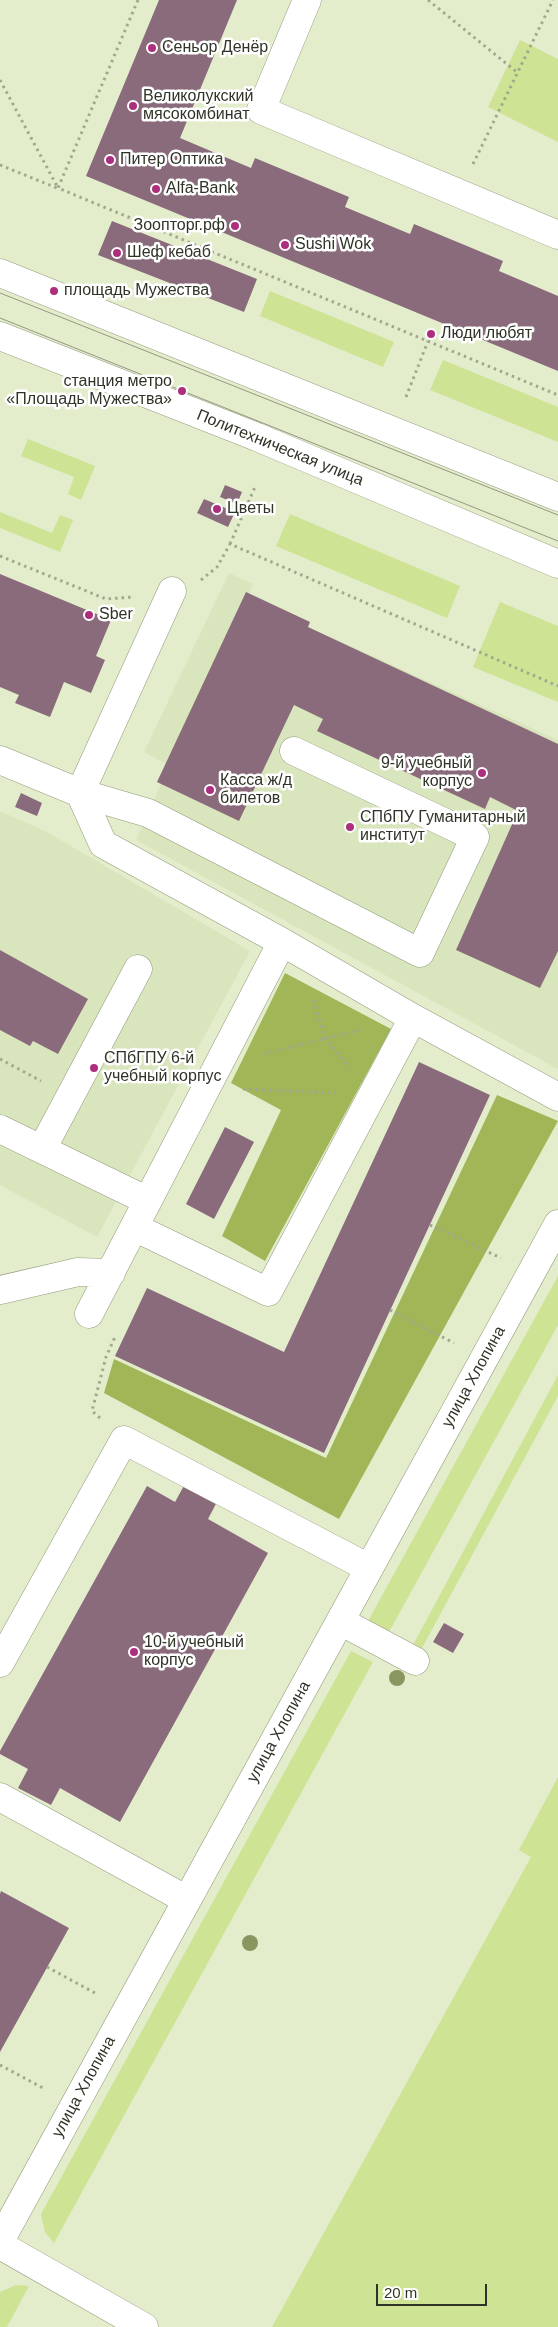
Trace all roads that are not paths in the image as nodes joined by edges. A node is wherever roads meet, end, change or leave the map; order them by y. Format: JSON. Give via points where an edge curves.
{"nodes":[{"id":1,"x":307,"y":0,"type":"edge"},
{"id":2,"x":558,"y":235,"type":"edge"},
{"id":3,"x":0,"y":273,"type":"edge"},
{"id":4,"x":0,"y":336,"type":"edge"},
{"id":5,"x":558,"y":497,"type":"edge"},
{"id":6,"x":558,"y":564,"type":"edge"},
{"id":7,"x":172,"y":591,"type":"road end"},
{"id":8,"x":294,"y":751,"type":"dead end"},
{"id":9,"x":0,"y":760,"type":"edge"},
{"id":10,"x":80,"y":793,"type":"junction"},
{"id":11,"x":290,"y":946,"type":"junction"},
{"id":12,"x":138,"y":969,"type":"dead end"},
{"id":13,"x":413,"y":1018,"type":"junction"},
{"id":14,"x":558,"y":1097,"type":"edge"},
{"id":15,"x":0,"y":1129,"type":"edge"},
{"id":16,"x":42,"y":1149,"type":"junction"},
{"id":17,"x":148,"y":1201,"type":"junction"},
{"id":18,"x":558,"y":1224,"type":"edge"},
{"id":19,"x":134,"y":1227,"type":"junction"},
{"id":20,"x":110,"y":1272,"type":"junction"},
{"id":21,"x":0,"y":1290,"type":"edge"},
{"id":22,"x":89,"y":1314,"type":"dead end"},
{"id":23,"x":369,"y":1568,"type":"junction"},
{"id":24,"x":340,"y":1621,"type":"junction"},
{"id":25,"x":415,"y":1661,"type":"dead end"},
{"id":26,"x":0,"y":1663,"type":"edge"},
{"id":27,"x":0,"y":1797,"type":"edge"},
{"id":28,"x":187,"y":1900,"type":"junction"},
{"id":29,"x":0,"y":2241,"type":"edge"},
{"id":30,"x":0,"y":2245,"type":"edge"},
{"id":31,"x":144,"y":2327,"type":"edge"}],
"edges":[{"from":1,"to":2,"type":"main road","via":[[261,110]]},
{"from":3,"to":5,"type":"main road"},
{"from":4,"to":6,"type":"main road","name":"Политехническая улица","via":[[257,437]]},
{"from":7,"to":10,"type":"main road"},
{"from":8,"to":10,"type":"main road","via":[[475,837],[420,953],[148,813]]},
{"from":9,"to":10,"type":"main road"},
{"from":10,"to":11,"type":"main road","via":[[102,844]]},
{"from":11,"to":13,"type":"main road"},
{"from":11,"to":17,"type":"main road","via":[[224,1053]]},
{"from":12,"to":16,"type":"main road"},
{"from":13,"to":14,"type":"main road"},
{"from":13,"to":19,"type":"main road","via":[[268,1292]]},
{"from":15,"to":16,"type":"main road"},
{"from":16,"to":17,"type":"main road"},
{"from":17,"to":19,"type":"main road"},
{"from":18,"to":23,"type":"main road","name":"улица Хлопина"},
{"from":19,"to":20,"type":"main road"},
{"from":20,"to":21,"type":"main road","via":[[78,1272]]},
{"from":20,"to":22,"type":"main road"},
{"from":23,"to":24,"type":"main road","name":"улица Хлопина"},
{"from":23,"to":26,"type":"main road","via":[[124,1440]]},
{"from":24,"to":25,"type":"main road"},
{"from":24,"to":28,"type":"main road","name":"улица Хлопина"},
{"from":27,"to":28,"type":"main road"},
{"from":28,"to":29,"type":"main road","name":"улица Хлопина"},
{"from":30,"to":31,"type":"main road"}]}
